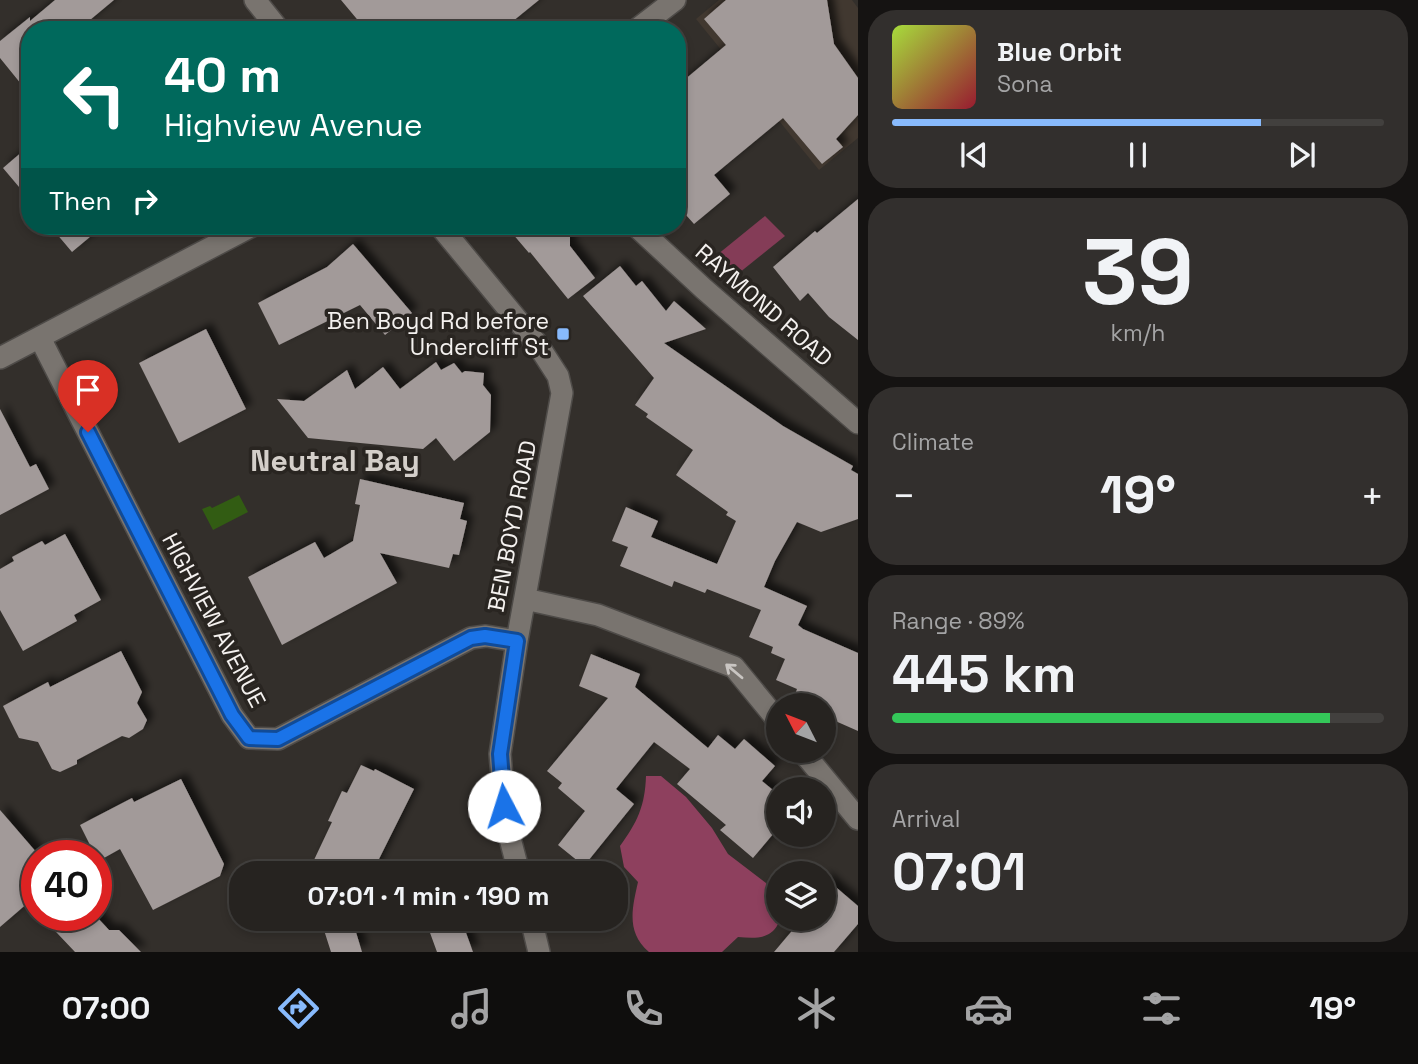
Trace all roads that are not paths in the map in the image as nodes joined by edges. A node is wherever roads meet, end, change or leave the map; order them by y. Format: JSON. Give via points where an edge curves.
{"nodes":[{"id":1,"x":255,"y":0,"type":"edge"},
{"id":2,"x":675,"y":0,"type":"edge"},
{"id":3,"x":272,"y":21,"type":"edge"},
{"id":4,"x":648,"y":21,"type":"edge"},
{"id":5,"x":235,"y":235,"type":"edge"},
{"id":6,"x":447,"y":235,"type":"edge"},
{"id":7,"x":646,"y":235,"type":"edge"},
{"id":8,"x":40,"y":338,"type":"junction"},
{"id":9,"x":0,"y":358,"type":"edge"},
{"id":10,"x":858,"y":423,"type":"edge"},
{"id":11,"x":525,"y":599,"type":"junction"},
{"id":12,"x":517,"y":641,"type":"junction"},
{"id":13,"x":766,"y":706,"type":"edge"},
{"id":14,"x":812,"y":763,"type":"edge"},
{"id":15,"x":858,"y":818,"type":"edge"},
{"id":16,"x":516,"y":861,"type":"edge"},
{"id":17,"x":534,"y":931,"type":"edge"},
{"id":18,"x":539,"y":952,"type":"edge"}],
"edges":[{"from":1,"to":3,"type":"street"},
{"from":2,"to":4,"type":"street"},
{"from":5,"to":8,"type":"street"},
{"from":6,"to":11,"type":"street","name":"BEN BOYD ROAD","via":[[538,345],[558,376],[562,393]]},
{"from":7,"to":10,"type":"street","name":"RAYMOND ROAD"},
{"from":8,"to":9,"type":"street"},
{"from":8,"to":12,"type":"street","name":"HIGHVIEW AVENUE","via":[[232,715],[249,738],[278,739],[471,638]]},
{"from":11,"to":12,"type":"street","name":"BEN BOYD ROAD"},
{"from":13,"to":11,"type":"street","one_way":true,"via":[[734,667],[598,615]]},
{"from":12,"to":16,"type":"street","name":"BEN BOYD ROAD","via":[[500,754],[506,823]]},
{"from":14,"to":15,"type":"street"},
{"from":17,"to":18,"type":"street"}]}
